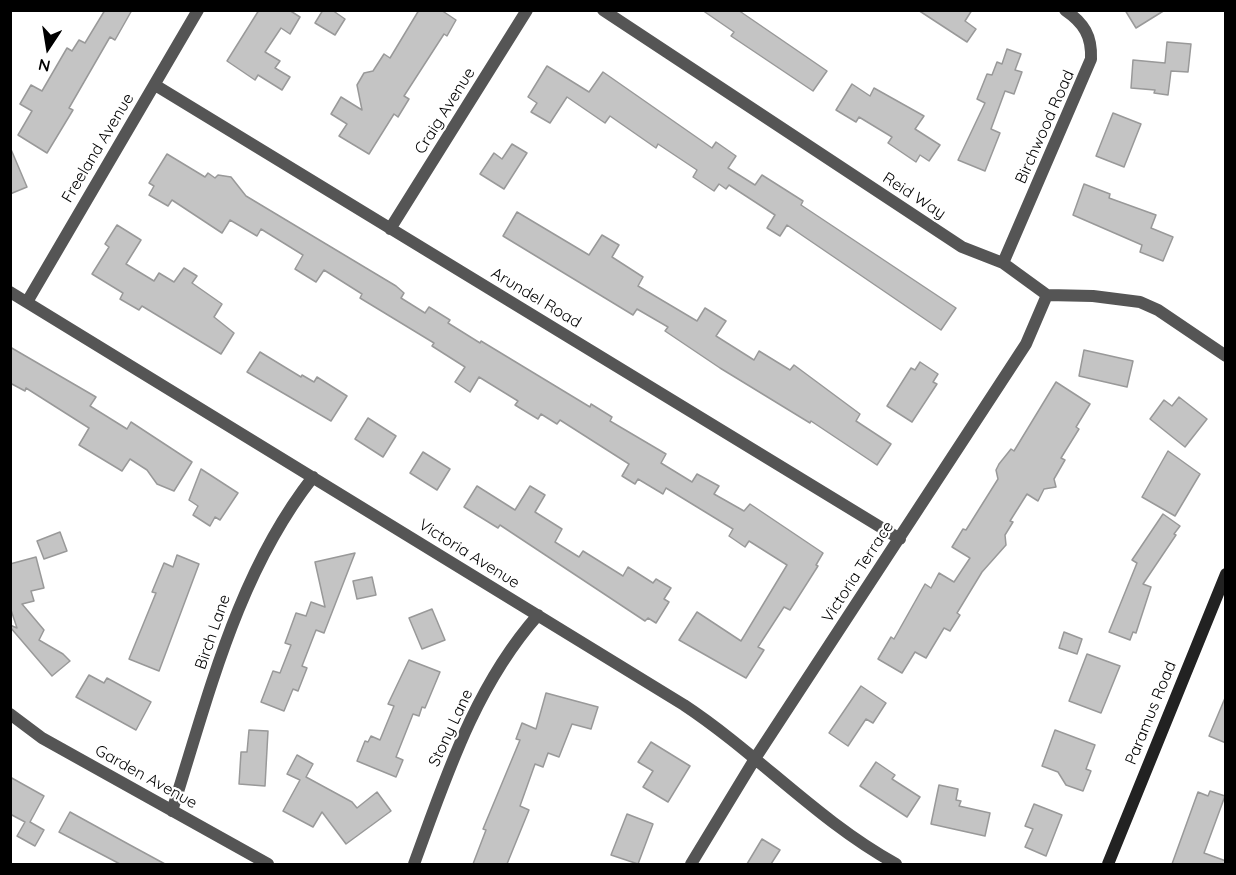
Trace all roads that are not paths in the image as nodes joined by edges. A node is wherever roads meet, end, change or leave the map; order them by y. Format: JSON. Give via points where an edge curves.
{"nodes":[{"id":1,"x":198,"y":10,"type":"edge"},
{"id":2,"x":527,"y":10,"type":"edge"},
{"id":3,"x":603,"y":10,"type":"edge"},
{"id":4,"x":1065,"y":10,"type":"edge"},
{"id":5,"x":154,"y":85,"type":"junction"},
{"id":6,"x":390,"y":229,"type":"junction"},
{"id":7,"x":1002,"y":263,"type":"junction"},
{"id":8,"x":10,"y":292,"type":"edge"},
{"id":9,"x":1047,"y":295,"type":"junction"},
{"id":10,"x":27,"y":302,"type":"junction"},
{"id":11,"x":1226,"y":356,"type":"edge"},
{"id":12,"x":313,"y":477,"type":"junction"},
{"id":13,"x":900,"y":539,"type":"junction"},
{"id":14,"x":1226,"y":574,"type":"edge"},
{"id":15,"x":538,"y":615,"type":"junction"},
{"id":16,"x":10,"y":714,"type":"edge"},
{"id":17,"x":756,"y":757,"type":"junction"},
{"id":18,"x":172,"y":811,"type":"junction"},
{"id":19,"x":268,"y":864,"type":"edge"},
{"id":20,"x":414,"y":864,"type":"edge"},
{"id":21,"x":691,"y":864,"type":"edge"},
{"id":22,"x":896,"y":864,"type":"edge"},
{"id":23,"x":1108,"y":864,"type":"edge"}],
"edges":[{"from":1,"to":5,"type":"street","name":"Freeland Avenue"},
{"from":2,"to":6,"type":"street","name":"Craig Avenue"},
{"from":3,"to":7,"type":"street","name":"Reid Way","via":[[962,247]]},
{"from":4,"to":7,"type":"street","name":"Birchwood Road","via":[[1087,32],[1092,45],[1091,59]]},
{"from":5,"to":6,"type":"street","name":"Arundel Road"},
{"from":5,"to":10,"type":"street","name":"Freeland Avenue"},
{"from":6,"to":13,"type":"street","name":"Arundel Road"},
{"from":7,"to":9,"type":"street","name":"Reid Way"},
{"from":8,"to":10,"type":"street","name":"Victoria Avenue"},
{"from":9,"to":11,"type":"street","via":[[1140,302]]},
{"from":9,"to":13,"type":"street","name":"Victoria Terrace","via":[[1026,344]]},
{"from":10,"to":12,"type":"street","name":"Victoria Avenue"},
{"from":12,"to":15,"type":"street","name":"Victoria Avenue"},
{"from":12,"to":18,"type":"street","name":"Birch Lane","via":[[276,530],[231,623]]},
{"from":13,"to":17,"type":"street","name":"Victoria Terrace"},
{"from":14,"to":23,"type":"main road","name":"Paramus Road"},
{"from":15,"to":17,"type":"street","name":"Victoria Avenue","via":[[721,729]]},
{"from":15,"to":20,"type":"street","name":"Stony Lane","via":[[504,659],[460,741]]},
{"from":16,"to":18,"type":"street","name":"Garden Avenue","via":[[42,738]]},
{"from":17,"to":21,"type":"street","name":"Victoria Terrace"},
{"from":17,"to":22,"type":"street","name":"Victoria Avenue","via":[[835,825]]},
{"from":18,"to":19,"type":"street","name":"Garden Avenue"}]}
